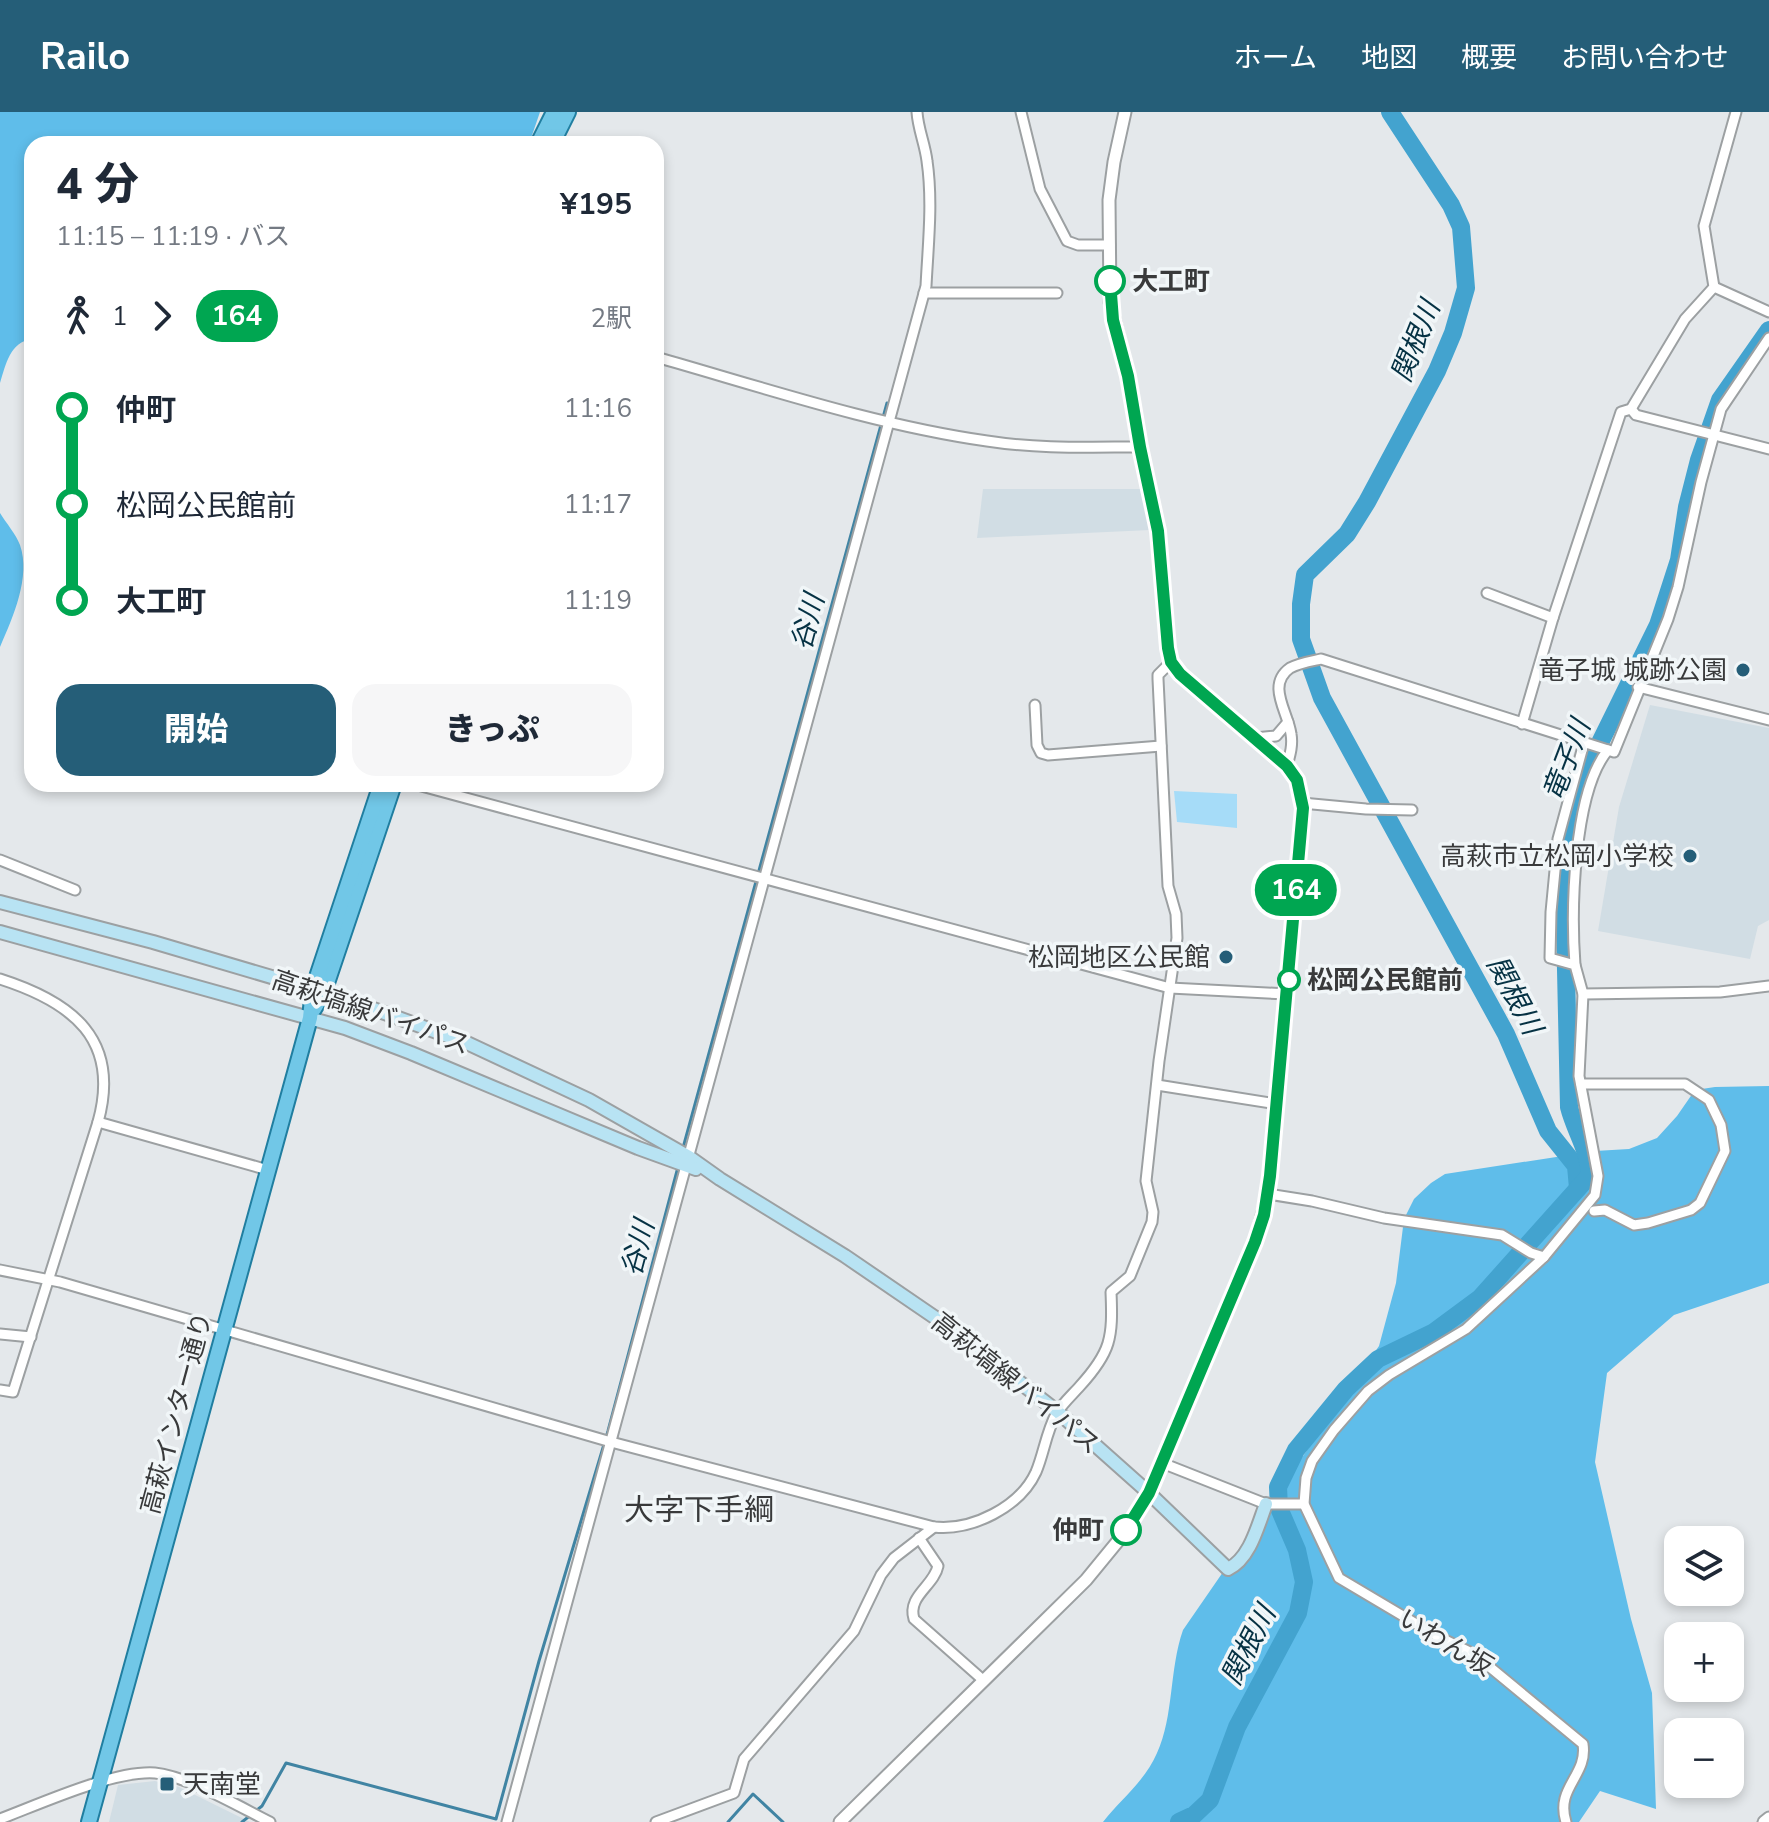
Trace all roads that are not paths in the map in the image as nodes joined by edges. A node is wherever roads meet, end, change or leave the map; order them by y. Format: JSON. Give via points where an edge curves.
{"nodes":[{"id":1,"x":554,"y":112,"type":"edge"},
{"id":2,"x":568,"y":112,"type":"edge"},
{"id":3,"x":917,"y":112,"type":"edge"},
{"id":4,"x":1021,"y":112,"type":"edge"},
{"id":5,"x":1125,"y":112,"type":"edge"},
{"id":6,"x":1736,"y":112,"type":"edge"},
{"id":7,"x":542,"y":136,"type":"edge"},
{"id":8,"x":556,"y":136,"type":"edge"},
{"id":9,"x":1110,"y":245,"type":"junction"},
{"id":10,"x":1714,"y":287,"type":"junction"},
{"id":11,"x":924,"y":293,"type":"junction"},
{"id":12,"x":1057,"y":293,"type":"dead end"},
{"id":13,"x":1769,"y":312,"type":"edge"},
{"id":14,"x":1769,"y":338,"type":"edge"},
{"id":15,"x":664,"y":359,"type":"edge"},
{"id":16,"x":1631,"y":409,"type":"junction"},
{"id":17,"x":891,"y":422,"type":"junction"},
{"id":18,"x":1714,"y":433,"type":"junction"},
{"id":19,"x":1140,"y":447,"type":"junction"},
{"id":20,"x":1769,"y":449,"type":"edge"},
{"id":21,"x":1487,"y":593,"type":"dead end"},
{"id":22,"x":1553,"y":618,"type":"junction"},
{"id":23,"x":1171,"y":662,"type":"junction"},
{"id":24,"x":1638,"y":687,"type":"junction"},
{"id":25,"x":1035,"y":705,"type":"dead end"},
{"id":26,"x":1769,"y":720,"type":"edge"},
{"id":27,"x":1288,"y":722,"type":"junction"},
{"id":28,"x":1522,"y":724,"type":"junction"},
{"id":29,"x":1255,"y":738,"type":"junction"},
{"id":30,"x":1586,"y":744,"type":"junction"},
{"id":31,"x":1161,"y":746,"type":"junction"},
{"id":32,"x":1608,"y":750,"type":"junction"},
{"id":33,"x":1287,"y":766,"type":"junction"},
{"id":34,"x":379,"y":792,"type":"edge"},
{"id":35,"x":391,"y":792,"type":"edge"},
{"id":36,"x":443,"y":792,"type":"edge"},
{"id":37,"x":1302,"y":803,"type":"junction"},
{"id":38,"x":1412,"y":810,"type":"dead end"},
{"id":39,"x":0,"y":860,"type":"edge"},
{"id":40,"x":764,"y":879,"type":"junction"},
{"id":41,"x":75,"y":890,"type":"dead end"},
{"id":42,"x":0,"y":902,"type":"edge"},
{"id":43,"x":0,"y":932,"type":"edge"},
{"id":44,"x":1575,"y":965,"type":"junction"},
{"id":45,"x":0,"y":979,"type":"edge"},
{"id":46,"x":1769,"y":986,"type":"edge"},
{"id":47,"x":1170,"y":988,"type":"junction"},
{"id":48,"x":319,"y":991,"type":"junction"},
{"id":49,"x":1287,"y":994,"type":"junction"},
{"id":50,"x":1583,"y":994,"type":"junction"},
{"id":51,"x":310,"y":1018,"type":"junction"},
{"id":52,"x":1581,"y":1084,"type":"junction"},
{"id":53,"x":1157,"y":1085,"type":"junction"},
{"id":54,"x":1277,"y":1104,"type":"junction"},
{"id":55,"x":98,"y":1122,"type":"junction"},
{"id":56,"x":688,"y":1161,"type":"junction"},
{"id":57,"x":268,"y":1170,"type":"junction"},
{"id":58,"x":1268,"y":1194,"type":"junction"},
{"id":59,"x":1594,"y":1211,"type":"dead end"},
{"id":60,"x":1544,"y":1257,"type":"junction"},
{"id":61,"x":0,"y":1270,"type":"edge"},
{"id":62,"x":49,"y":1280,"type":"junction"},
{"id":63,"x":224,"y":1330,"type":"junction"},
{"id":64,"x":0,"y":1334,"type":"edge"},
{"id":65,"x":31,"y":1337,"type":"junction"},
{"id":66,"x":0,"y":1390,"type":"edge"},
{"id":67,"x":1058,"y":1412,"type":"junction"},
{"id":68,"x":611,"y":1442,"type":"junction"},
{"id":69,"x":1162,"y":1463,"type":"junction"},
{"id":70,"x":1149,"y":1493,"type":"junction"},
{"id":71,"x":1270,"y":1504,"type":"junction"},
{"id":72,"x":1300,"y":1504,"type":"junction"},
{"id":73,"x":934,"y":1527,"type":"junction"},
{"id":74,"x":919,"y":1538,"type":"junction"},
{"id":75,"x":983,"y":1680,"type":"junction"},
{"id":76,"x":100,"y":1783,"type":"junction"},
{"id":77,"x":1769,"y":1818,"type":"edge"},
{"id":78,"x":0,"y":1819,"type":"edge"},
{"id":79,"x":266,"y":1820,"type":"edge"},
{"id":80,"x":89,"y":1822,"type":"edge"},
{"id":81,"x":507,"y":1822,"type":"edge"},
{"id":82,"x":656,"y":1822,"type":"edge"},
{"id":83,"x":840,"y":1822,"type":"edge"},
{"id":84,"x":1566,"y":1822,"type":"edge"},
{"id":85,"x":1764,"y":1822,"type":"edge"}],
"edges":[{"from":1,"to":7,"type":"main road"},
{"from":2,"to":8,"type":"main road"},
{"from":3,"to":11,"type":"street","via":[[927,161]]},
{"from":4,"to":9,"type":"street","via":[[1040,189],[1067,241]]},
{"from":5,"to":9,"type":"street","via":[[1109,200]]},
{"from":6,"to":10,"type":"street","via":[[1704,226]]},
{"from":9,"to":19,"type":"street","via":[[1110,302]]},
{"from":10,"to":13,"type":"street"},
{"from":10,"to":16,"type":"street","via":[[1685,319]]},
{"from":11,"to":12,"type":"street"},
{"from":11,"to":17,"type":"street"},
{"from":14,"to":18,"type":"street","via":[[1721,409]]},
{"from":15,"to":17,"type":"street"},
{"from":16,"to":18,"type":"street","via":[[1636,415]]},
{"from":16,"to":22,"type":"street","via":[[1621,412]]},
{"from":17,"to":19,"type":"street","via":[[1025,446]]},
{"from":17,"to":40,"type":"street"},
{"from":18,"to":20,"type":"street"},
{"from":18,"to":24,"type":"street","via":[[1678,587]]},
{"from":19,"to":23,"type":"street","via":[[1158,531]]},
{"from":21,"to":22,"type":"street"},
{"from":22,"to":28,"type":"street"},
{"from":23,"to":29,"type":"street"},
{"from":23,"to":31,"type":"street","via":[[1158,675]]},
{"from":24,"to":26,"type":"street"},
{"from":24,"to":32,"type":"street","via":[[1614,752]]},
{"from":25,"to":31,"type":"street","via":[[1041,753]]},
{"from":27,"to":28,"type":"street","via":[[1279,696],[1282,676],[1293,666],[1321,659]]},
{"from":27,"to":29,"type":"street","via":[[1276,736]]},
{"from":27,"to":33,"type":"street","via":[[1292,748]]},
{"from":28,"to":30,"type":"street"},
{"from":29,"to":33,"type":"street"},
{"from":30,"to":32,"type":"street"},
{"from":30,"to":44,"type":"street","via":[[1558,839],[1551,912],[1550,958]]},
{"from":31,"to":47,"type":"street","via":[[1168,886],[1177,938]]},
{"from":32,"to":44,"type":"street","via":[[1597,762],[1578,838]]},
{"from":33,"to":37,"type":"street","via":[[1297,780]]},
{"from":34,"to":48,"type":"main road","name":"高萩インター通り"},
{"from":35,"to":48,"type":"main road","name":"高萩インター通り"},
{"from":36,"to":40,"type":"street"},
{"from":37,"to":38,"type":"street"},
{"from":37,"to":49,"type":"street"},
{"from":39,"to":41,"type":"street"},
{"from":40,"to":47,"type":"street"},
{"from":40,"to":56,"type":"street"},
{"from":42,"to":48,"type":"main road","name":"高萩塙線バイパス"},
{"from":43,"to":51,"type":"main road","name":"高萩塙線バイパス"},
{"from":44,"to":50,"type":"street"},
{"from":45,"to":55,"type":"street","via":[[51,998],[82,1024],[104,1073],[105,1099]]},
{"from":46,"to":50,"type":"street"},
{"from":47,"to":49,"type":"street"},
{"from":47,"to":53,"type":"street"},
{"from":48,"to":51,"type":"main road","name":"高萩インター通り"},
{"from":48,"to":56,"type":"main road","name":"高萩塙線バイパス","via":[[417,1023],[536,1074]]},
{"from":49,"to":54,"type":"street"},
{"from":50,"to":52,"type":"street"},
{"from":51,"to":56,"type":"main road","name":"高萩塙線バイパス","via":[[411,1053],[638,1148]]},
{"from":51,"to":57,"type":"main road","name":"高萩インター通り"},
{"from":52,"to":59,"type":"street","via":[[1685,1084],[1709,1100],[1725,1151],[1700,1203],[1691,1210],[1634,1225],[1605,1210]]},
{"from":52,"to":60,"type":"street","via":[[1598,1176],[1595,1195]]},
{"from":53,"to":54,"type":"street"},
{"from":53,"to":67,"type":"street","via":[[1146,1181],[1152,1222],[1130,1276],[1111,1292],[1112,1333],[1104,1355]]},
{"from":54,"to":58,"type":"street"},
{"from":55,"to":57,"type":"street"},
{"from":55,"to":62,"type":"street"},
{"from":56,"to":67,"type":"main road","name":"高萩塙線バイパス","via":[[898,1291]]},
{"from":56,"to":68,"type":"street"},
{"from":57,"to":63,"type":"main road","name":"高萩インター通り"},
{"from":58,"to":60,"type":"street","via":[[1502,1235]]},
{"from":58,"to":69,"type":"street","via":[[1255,1242]]},
{"from":60,"to":72,"type":"street","via":[[1466,1329],[1368,1391],[1312,1461]]},
{"from":61,"to":62,"type":"street"},
{"from":62,"to":63,"type":"street"},
{"from":62,"to":65,"type":"street"},
{"from":63,"to":68,"type":"street"},
{"from":63,"to":76,"type":"main road","name":"高萩インター通り"},
{"from":64,"to":65,"type":"street"},
{"from":65,"to":66,"type":"street","via":[[13,1392]]},
{"from":67,"to":70,"type":"main road","name":"高萩塙線バイパス"},
{"from":67,"to":73,"type":"street","via":[[1026,1490],[989,1516],[960,1526]]},
{"from":68,"to":73,"type":"street"},
{"from":68,"to":81,"type":"street"},
{"from":69,"to":70,"type":"street"},
{"from":69,"to":71,"type":"street"},
{"from":70,"to":71,"type":"main road","name":"高萩塙線バイパス","via":[[1228,1569],[1250,1544]]},
{"from":70,"to":75,"type":"street","via":[[1102,1562]]},
{"from":71,"to":72,"type":"street"},
{"from":72,"to":84,"type":"street","name":"いわん坂","via":[[1339,1578],[1474,1654],[1583,1744],[1582,1766],[1562,1800]]},
{"from":73,"to":74,"type":"street"},
{"from":74,"to":75,"type":"street","via":[[938,1566],[912,1607],[914,1619]]},
{"from":74,"to":82,"type":"street","via":[[894,1558],[854,1631],[744,1759],[734,1793]]},
{"from":75,"to":83,"type":"street"},
{"from":76,"to":78,"type":"street"},
{"from":76,"to":79,"type":"street","via":[[142,1773],[167,1775]]},
{"from":76,"to":80,"type":"main road","name":"高萩インター通り"},
{"from":77,"to":85,"type":"street"}]}
